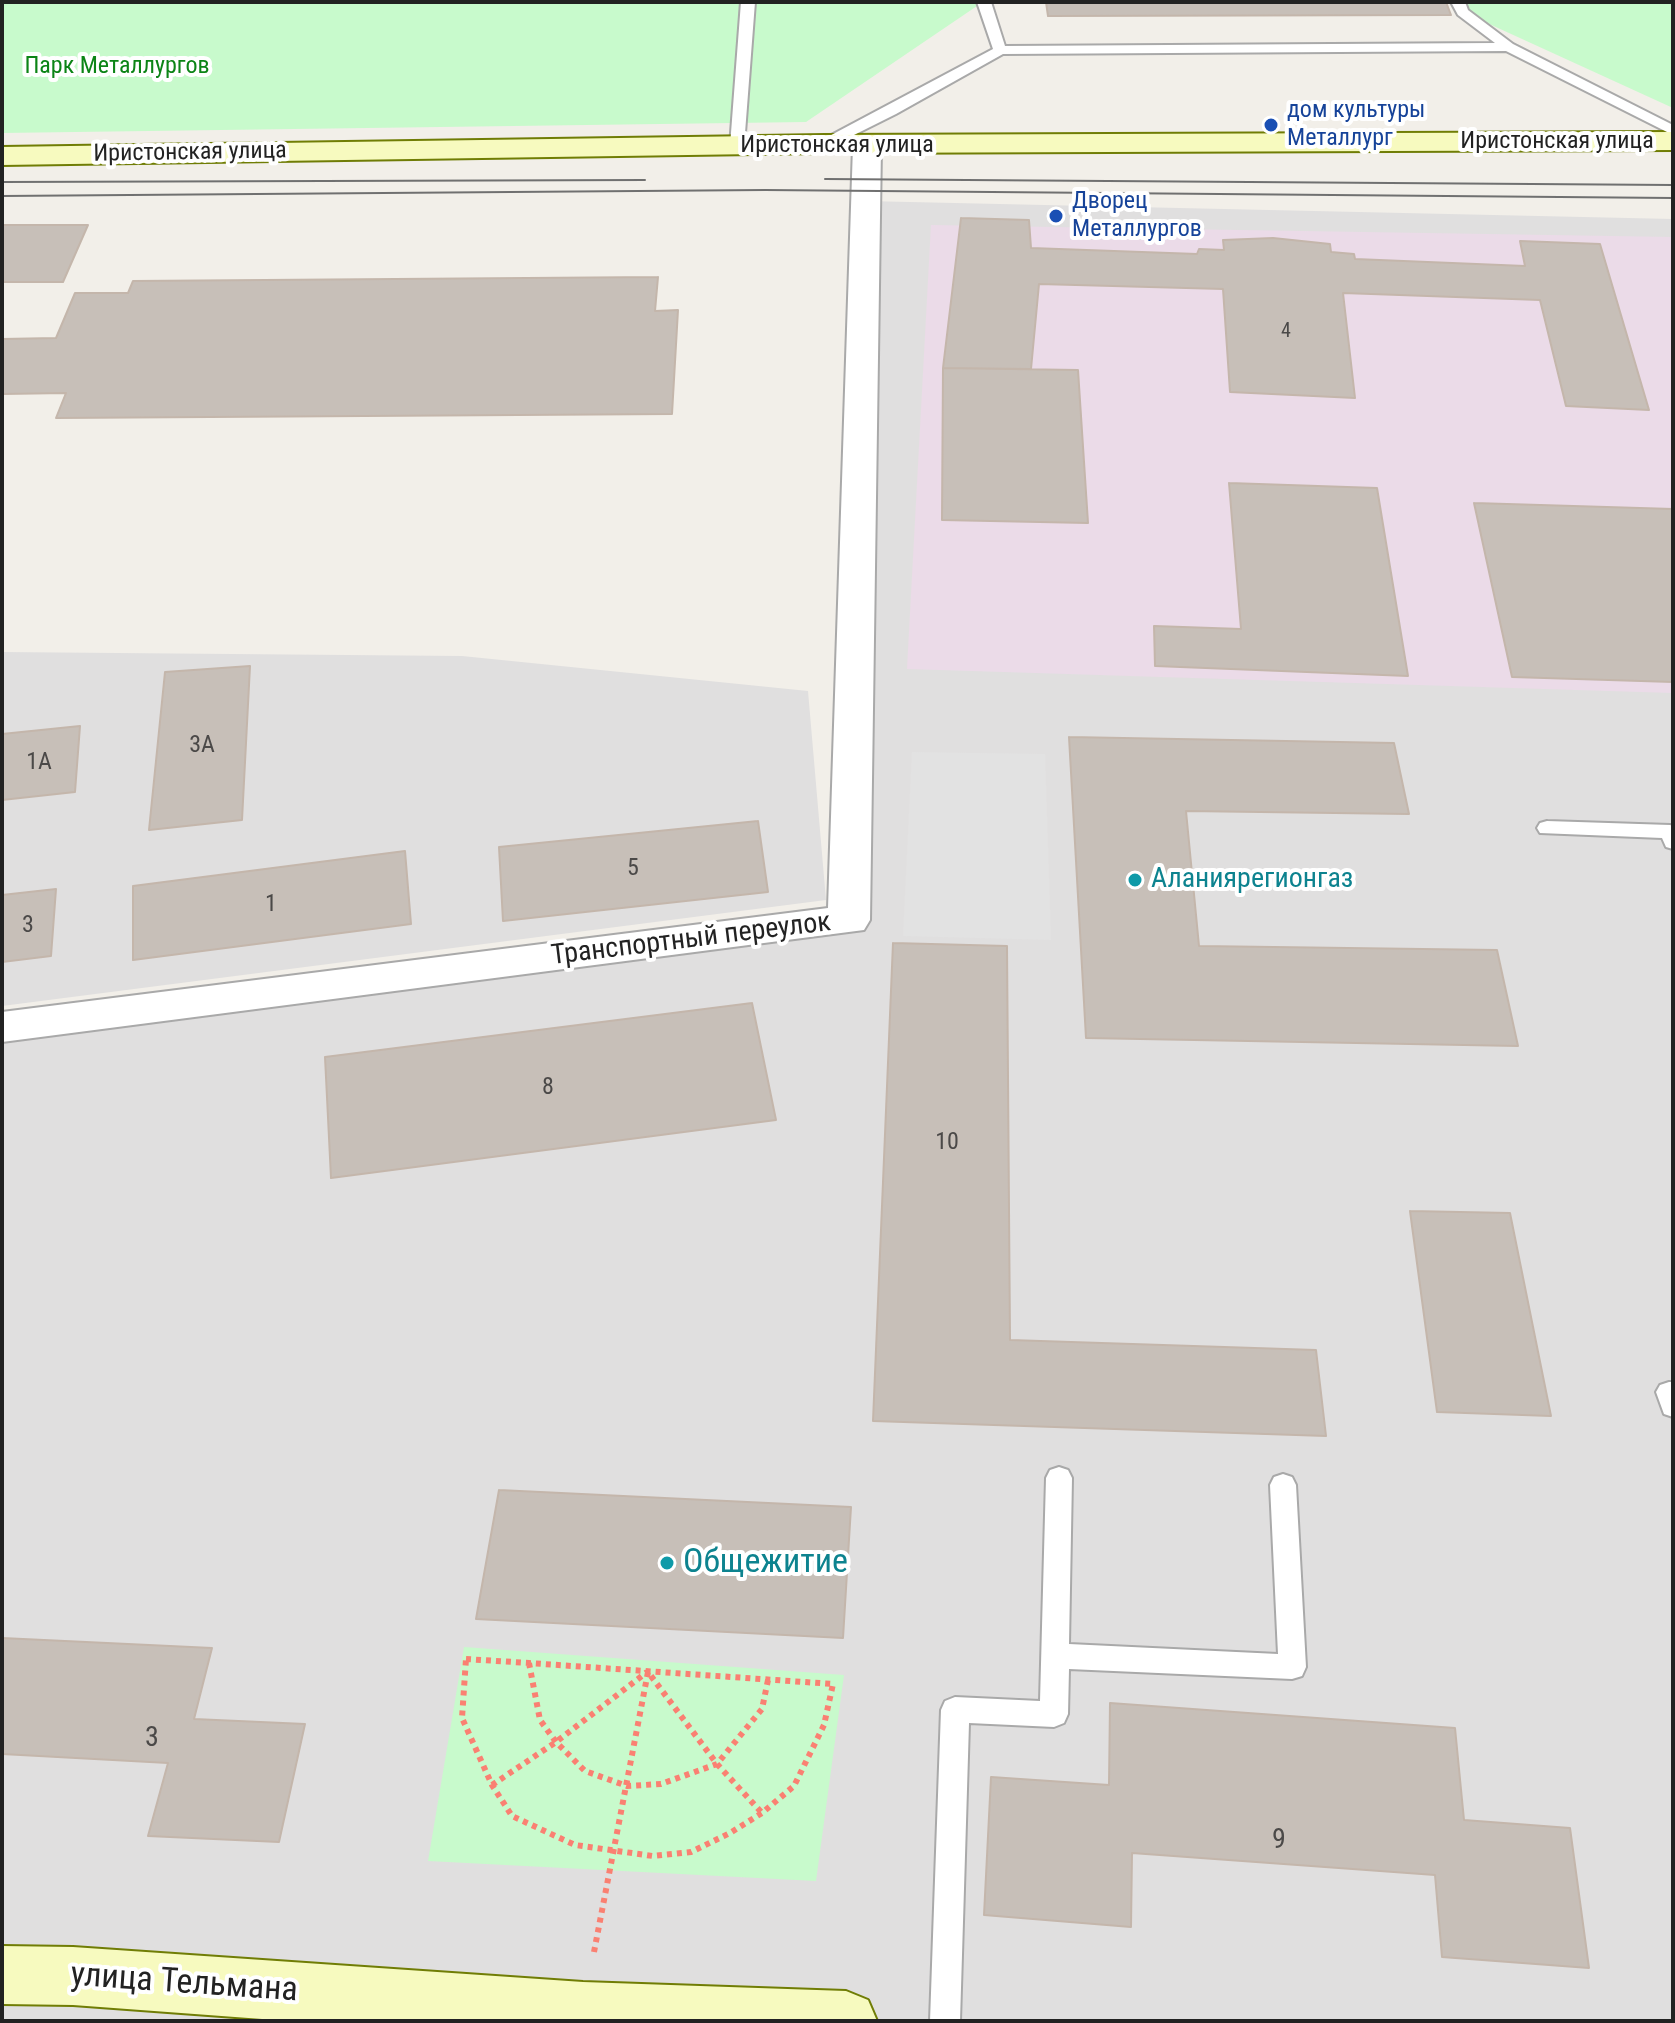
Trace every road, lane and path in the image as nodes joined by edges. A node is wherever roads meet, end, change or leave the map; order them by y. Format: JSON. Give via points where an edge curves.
{"nodes":[{"id":1,"x":748,"y":2,"type":"edge"},
{"id":2,"x":984,"y":2,"type":"edge"},
{"id":3,"x":1458,"y":2,"type":"edge"},
{"id":4,"x":1508,"y":47,"type":"junction"},
{"id":5,"x":1000,"y":50,"type":"junction"},
{"id":6,"x":1673,"y":131,"type":"edge"},
{"id":7,"x":1673,"y":141,"type":"edge"},
{"id":8,"x":825,"y":144,"type":"junction"},
{"id":9,"x":737,"y":146,"type":"junction"},
{"id":10,"x":867,"y":146,"type":"junction"},
{"id":11,"x":2,"y":156,"type":"edge"},
{"id":12,"x":1547,"y":828,"type":"dead end"},
{"id":13,"x":1673,"y":842,"type":"edge"},
{"id":14,"x":2,"y":1027,"type":"edge"},
{"id":15,"x":1673,"y":1392,"type":"edge"},
{"id":16,"x":1673,"y":1407,"type":"edge"},
{"id":17,"x":1059,"y":1478,"type":"dead end"},
{"id":18,"x":1283,"y":1485,"type":"dead end"},
{"id":19,"x":1057,"y":1656,"type":"junction"},
{"id":20,"x":529,"y":1663,"type":"junction"},
{"id":21,"x":648,"y":1672,"type":"junction"},
{"id":22,"x":768,"y":1680,"type":"junction"},
{"id":23,"x":556,"y":1742,"type":"junction"},
{"id":24,"x":717,"y":1764,"type":"junction"},
{"id":25,"x":492,"y":1785,"type":"junction"},
{"id":26,"x":627,"y":1786,"type":"junction"},
{"id":27,"x":762,"y":1813,"type":"junction"},
{"id":28,"x":614,"y":1851,"type":"junction"},
{"id":29,"x":2,"y":1975,"type":"edge"},
{"id":30,"x":583,"y":2012,"type":"junction"},
{"id":31,"x":846,"y":2021,"type":"edge"},
{"id":32,"x":945,"y":2021,"type":"edge"}],
"edges":[{"from":1,"to":9,"type":"lane"},
{"from":2,"to":5,"type":"lane"},
{"from":3,"to":4,"type":"lane","via":[[1463,12]]},
{"from":4,"to":5,"type":"lane"},
{"from":4,"to":6,"type":"lane"},
{"from":5,"to":8,"type":"lane"},
{"from":7,"to":10,"type":"main road","name":"Иристонская улица"},
{"from":8,"to":9,"type":"main road","name":"Иристонская улица"},
{"from":8,"to":10,"type":"main road","name":"Иристонская улица"},
{"from":9,"to":11,"type":"main road","name":"Иристонская улица"},
{"from":10,"to":14,"type":"street","name":"Транспортный переулок","via":[[849,920]]},
{"from":12,"to":13,"type":"lane","via":[[1670,832]]},
{"from":15,"to":16,"type":"lane"},
{"from":17,"to":19,"type":"lane"},
{"from":18,"to":19,"type":"lane","via":[[1292,1667]]},
{"from":19,"to":32,"type":"lane","via":[[1054,1714],[955,1710]]},
{"from":20,"to":21,"type":"path"},
{"from":20,"to":23,"type":"path","via":[[540,1720]]},
{"from":20,"to":25,"type":"path","via":[[466,1659],[462,1718]]},
{"from":21,"to":22,"type":"path"},
{"from":21,"to":23,"type":"path"},
{"from":21,"to":24,"type":"path"},
{"from":21,"to":26,"type":"path"},
{"from":22,"to":24,"type":"path","via":[[762,1709]]},
{"from":22,"to":27,"type":"path","via":[[833,1684],[824,1725],[794,1786]]},
{"from":23,"to":25,"type":"path"},
{"from":23,"to":26,"type":"path","via":[[585,1771]]},
{"from":24,"to":26,"type":"path","via":[[661,1784]]},
{"from":24,"to":27,"type":"path"},
{"from":25,"to":28,"type":"path","via":[[512,1816],[537,1830],[575,1845]]},
{"from":26,"to":28,"type":"path"},
{"from":27,"to":28,"type":"path","via":[[691,1852],[653,1856]]},
{"from":28,"to":30,"type":"path"},
{"from":29,"to":30,"type":"main road","name":"улица Тельмана"},
{"from":30,"to":31,"type":"main road","name":"улица Тельмана"}]}
